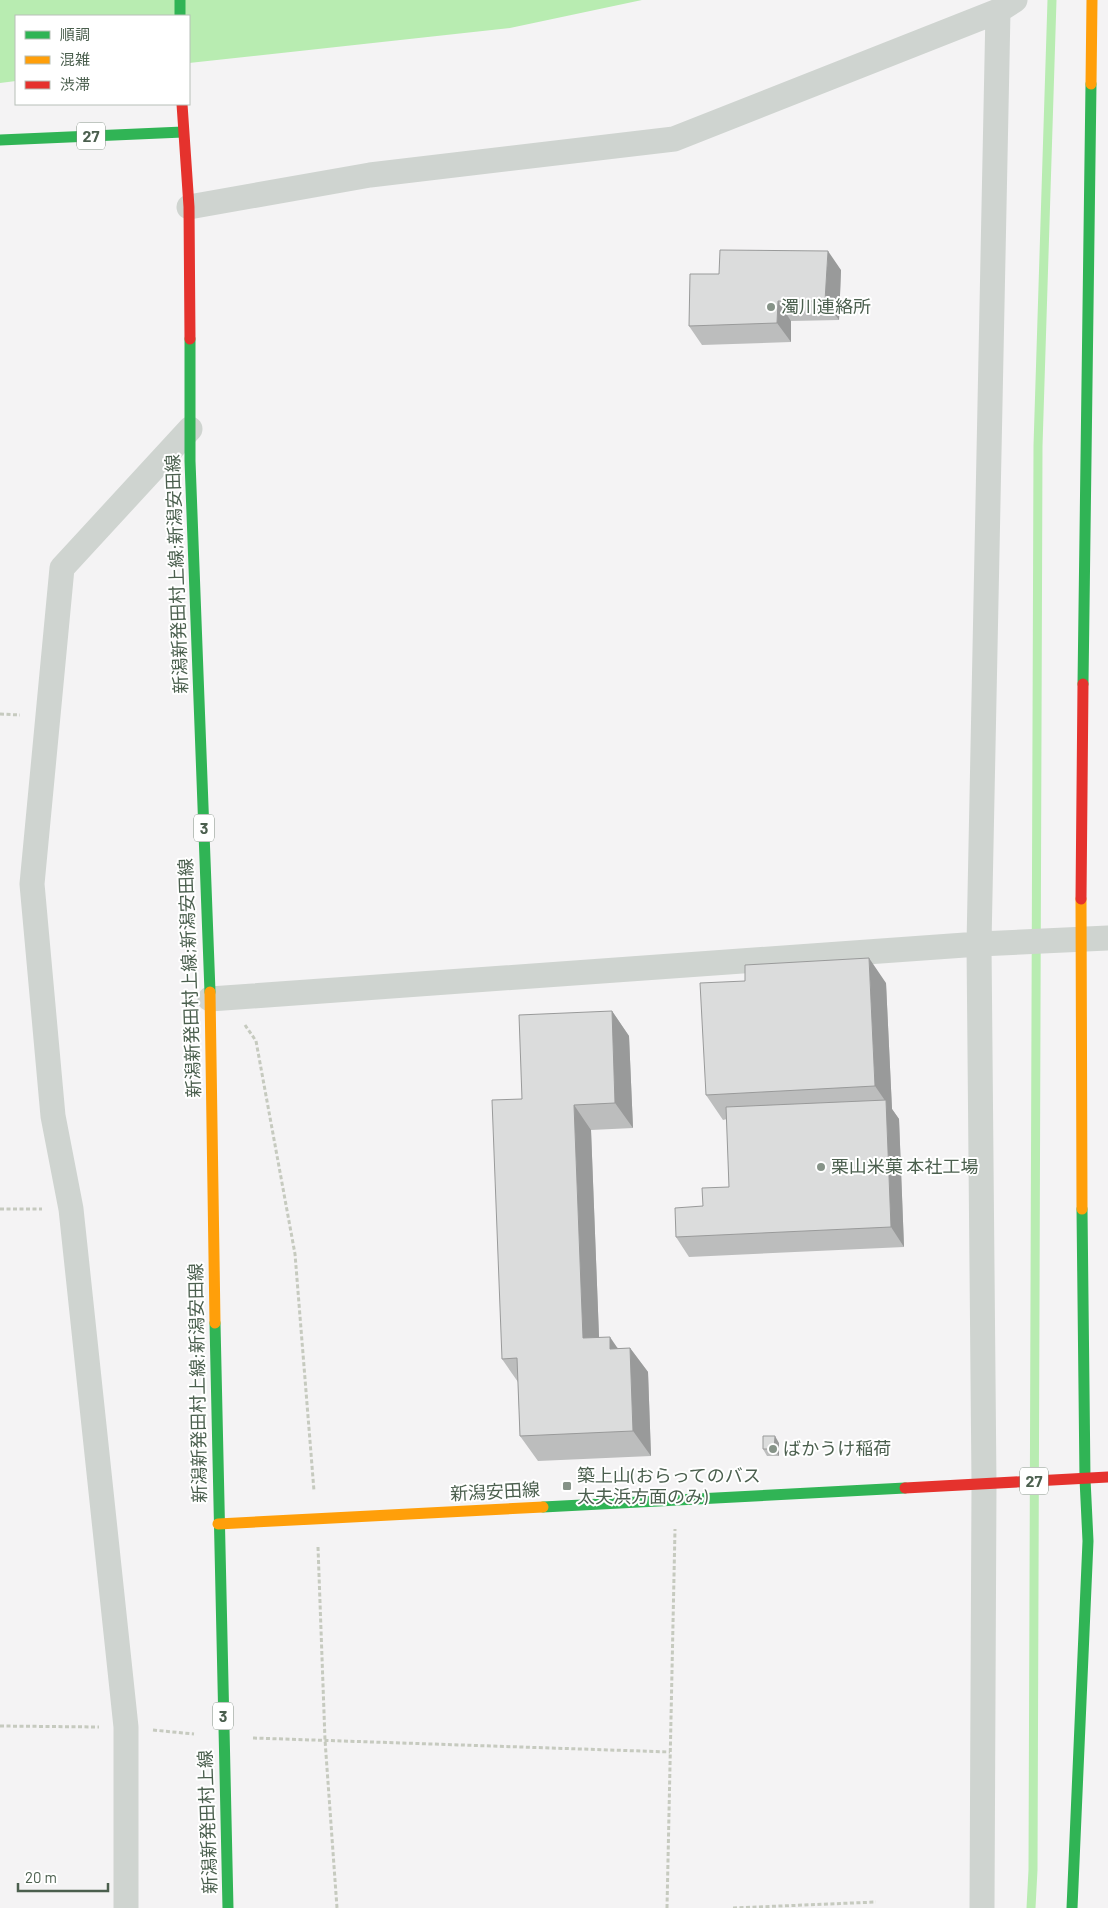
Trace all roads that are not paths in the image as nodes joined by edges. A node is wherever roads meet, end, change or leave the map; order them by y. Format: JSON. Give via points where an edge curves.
{"nodes":[{"id":1,"x":180,"y":0,"type":"edge"},
{"id":2,"x":1092,"y":0,"type":"edge"},
{"id":3,"x":1007,"y":5,"type":"edge"},
{"id":4,"x":180,"y":15,"type":"edge"},
{"id":5,"x":182,"y":105,"type":"edge"},
{"id":6,"x":183,"y":132,"type":"junction"},
{"id":7,"x":0,"y":140,"type":"edge"},
{"id":8,"x":189,"y":207,"type":"junction"},
{"id":9,"x":190,"y":430,"type":"junction"},
{"id":10,"x":1108,"y":938,"type":"edge"},
{"id":11,"x":1073,"y":941,"type":"junction"},
{"id":12,"x":979,"y":944,"type":"junction"},
{"id":13,"x":218,"y":998,"type":"junction"},
{"id":14,"x":1108,"y":1477,"type":"edge"},
{"id":15,"x":1085,"y":1479,"type":"junction"},
{"id":16,"x":984,"y":1484,"type":"junction"},
{"id":17,"x":218,"y":1524,"type":"junction"},
{"id":18,"x":126,"y":1908,"type":"edge"},
{"id":19,"x":228,"y":1908,"type":"edge"},
{"id":20,"x":982,"y":1908,"type":"edge"},
{"id":21,"x":1072,"y":1908,"type":"edge"}],
"edges":[{"from":1,"to":4,"type":"main road"},
{"from":2,"to":11,"type":"main road"},
{"from":3,"to":8,"type":"street","via":[[674,139],[370,175]]},
{"from":3,"to":12,"type":"street"},
{"from":5,"to":6,"type":"main road","number":"3"},
{"from":6,"to":7,"type":"main road","number":"27"},
{"from":6,"to":8,"type":"main road","name":"新潟新発田村上線;新潟安田線","number":"3"},
{"from":8,"to":9,"type":"main road","name":"新潟新発田村上線;新潟安田線","number":"3"},
{"from":9,"to":13,"type":"main road","name":"新潟新発田村上線;新潟安田線","number":"3"},
{"from":9,"to":18,"type":"street","via":[[62,568],[32,884],[53,1116],[71,1209],[126,1727]]},
{"from":10,"to":11,"type":"street"},
{"from":11,"to":12,"type":"street"},
{"from":11,"to":15,"type":"main road"},
{"from":12,"to":13,"type":"street"},
{"from":12,"to":16,"type":"street"},
{"from":13,"to":17,"type":"main road","name":"新潟新発田村上線;新潟安田線","number":"3"},
{"from":14,"to":15,"type":"main road","number":"27"},
{"from":15,"to":16,"type":"main road","number":"27"},
{"from":15,"to":21,"type":"main road","via":[[1088,1541]]},
{"from":16,"to":17,"type":"main road","name":"新潟安田線","number":"27"},
{"from":16,"to":20,"type":"street"},
{"from":17,"to":19,"type":"main road","name":"新潟新発田村上線","number":"3"}]}
